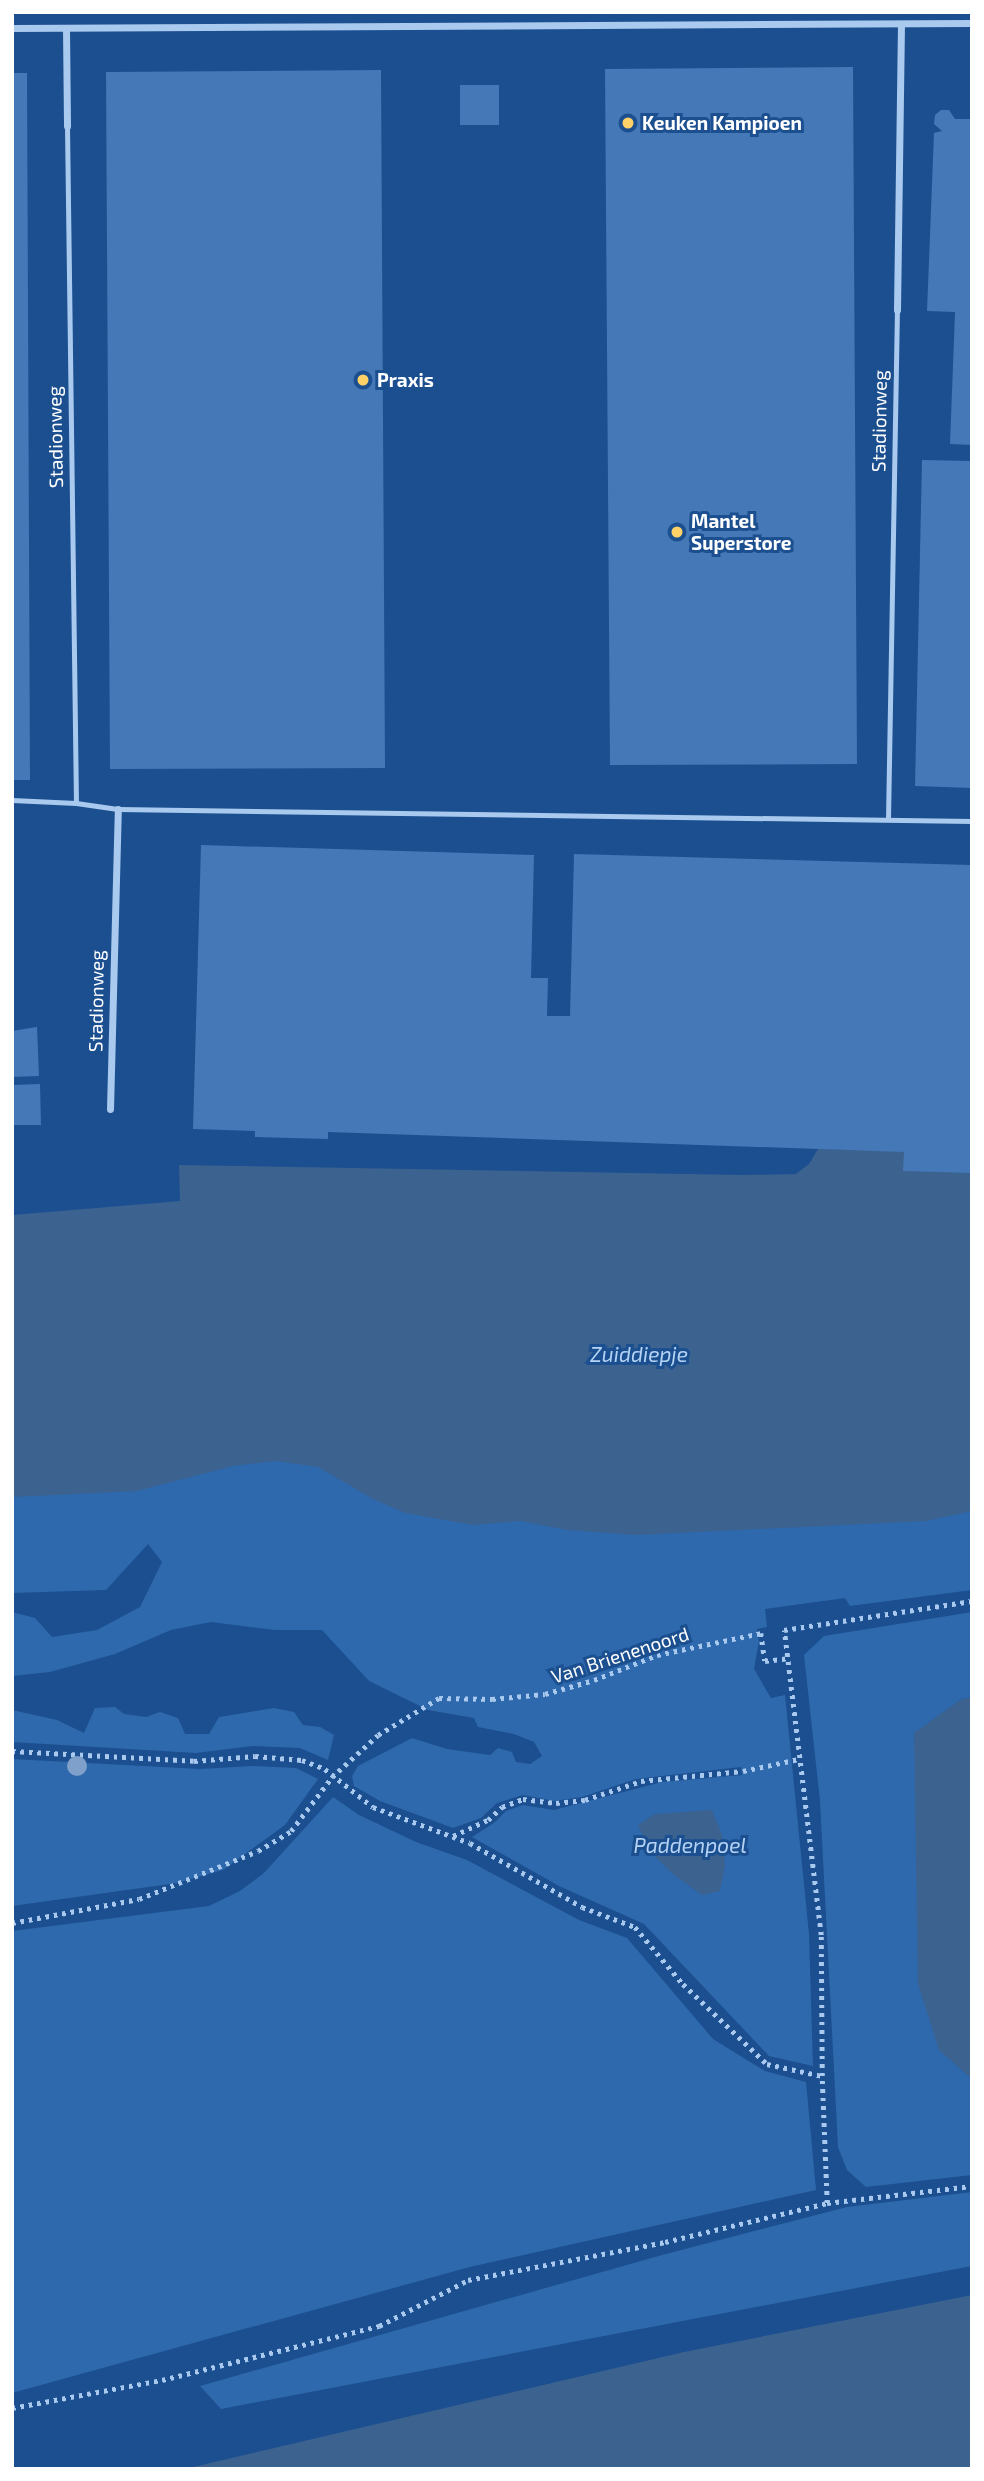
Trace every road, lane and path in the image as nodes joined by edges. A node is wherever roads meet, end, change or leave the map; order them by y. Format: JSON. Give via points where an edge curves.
{"nodes":[{"id":1,"x":972,"y":23,"type":"edge"},
{"id":2,"x":901,"y":24,"type":"junction"},
{"id":3,"x":66,"y":28,"type":"junction"},
{"id":4,"x":12,"y":29,"type":"edge"},
{"id":5,"x":67,"y":126,"type":"joint"},
{"id":6,"x":897,"y":310,"type":"joint"},
{"id":7,"x":12,"y":800,"type":"edge"},
{"id":8,"x":76,"y":803,"type":"junction"},
{"id":9,"x":118,"y":809,"type":"junction"},
{"id":10,"x":888,"y":819,"type":"junction"},
{"id":11,"x":972,"y":821,"type":"edge"},
{"id":12,"x":110,"y":1109,"type":"dead end"},
{"id":13,"x":972,"y":1601,"type":"edge"},
{"id":14,"x":788,"y":1658,"type":"junction"},
{"id":15,"x":12,"y":1752,"type":"edge"},
{"id":16,"x":799,"y":1759,"type":"junction"},
{"id":17,"x":331,"y":1777,"type":"junction"},
{"id":18,"x":453,"y":1836,"type":"junction"},
{"id":19,"x":12,"y":1923,"type":"edge"},
{"id":20,"x":821,"y":2076,"type":"junction"},
{"id":21,"x":972,"y":2186,"type":"edge"},
{"id":22,"x":827,"y":2203,"type":"junction"},
{"id":23,"x":12,"y":2408,"type":"edge"}],
"edges":[{"from":1,"to":2,"type":"street"},
{"from":2,"to":3,"type":"street"},
{"from":2,"to":6,"type":"street","name":"Stadionweg"},
{"from":3,"to":4,"type":"street"},
{"from":3,"to":5,"type":"street","name":"Stadionweg"},
{"from":5,"to":8,"type":"lane","name":"Stadionweg"},
{"from":6,"to":10,"type":"lane","name":"Stadionweg"},
{"from":7,"to":8,"type":"lane"},
{"from":8,"to":9,"type":"lane"},
{"from":9,"to":10,"type":"lane"},
{"from":9,"to":12,"type":"street","name":"Stadionweg"},
{"from":10,"to":11,"type":"lane"},
{"from":13,"to":14,"type":"path","via":[[784,1630]]},
{"from":14,"to":16,"type":"path"},
{"from":14,"to":17,"type":"path","name":"Van Brienenoord","via":[[765,1661],[761,1633],[657,1655],[545,1694],[439,1698],[378,1735]]},
{"from":15,"to":17,"type":"path","via":[[194,1761],[255,1756],[302,1760],[326,1769]]},
{"from":16,"to":18,"type":"path","via":[[743,1771],[640,1781],[584,1800],[523,1799]]},
{"from":16,"to":20,"type":"path","via":[[821,1935]]},
{"from":17,"to":18,"type":"path","via":[[373,1807]]},
{"from":17,"to":19,"type":"path","name":"Van Brienenoord","via":[[290,1831],[241,1860],[139,1899]]},
{"from":18,"to":20,"type":"path","via":[[582,1907],[635,1927],[683,1984],[767,2064]]},
{"from":20,"to":22,"type":"path"},
{"from":21,"to":22,"type":"path"},
{"from":22,"to":23,"type":"path","via":[[665,2242],[468,2280],[379,2326],[162,2380]]}]}
